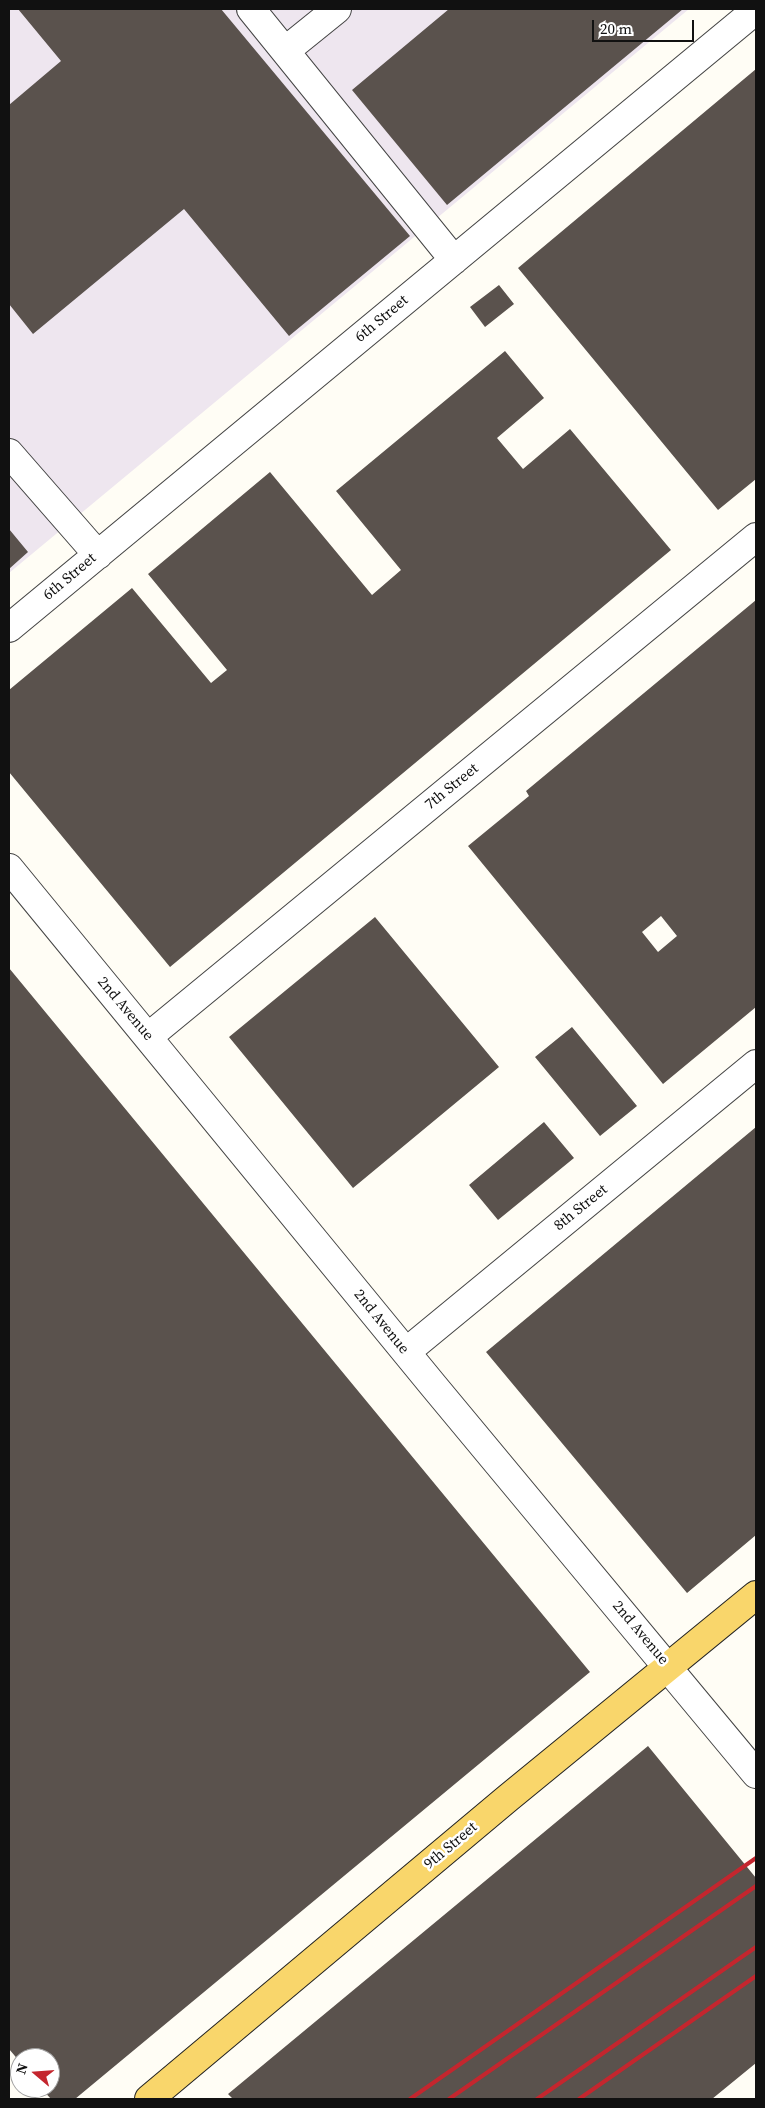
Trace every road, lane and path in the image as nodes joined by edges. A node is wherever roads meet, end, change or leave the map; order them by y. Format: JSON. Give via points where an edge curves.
{"nodes":[{"id":1,"x":251,"y":9,"type":"edge"},
{"id":2,"x":337,"y":9,"type":"edge"},
{"id":3,"x":756,"y":10,"type":"edge"},
{"id":4,"x":285,"y":51,"type":"junction"},
{"id":5,"x":454,"y":260,"type":"junction"},
{"id":6,"x":9,"y":453,"type":"edge"},
{"id":7,"x":756,"y":537,"type":"edge"},
{"id":8,"x":98,"y":555,"type":"junction"},
{"id":9,"x":9,"y":628,"type":"edge"},
{"id":10,"x":9,"y":868,"type":"edge"},
{"id":11,"x":148,"y":1037,"type":"junction"},
{"id":12,"x":756,"y":1064,"type":"edge"},
{"id":13,"x":406,"y":1352,"type":"junction"},
{"id":14,"x":756,"y":1595,"type":"edge"},
{"id":15,"x":669,"y":1668,"type":"junction"},
{"id":16,"x":756,"y":1774,"type":"edge"},
{"id":17,"x":149,"y":2099,"type":"edge"}],
"edges":[{"from":1,"to":4,"type":"street"},
{"from":2,"to":4,"type":"street"},
{"from":3,"to":5,"type":"street","name":"6th Street"},
{"from":4,"to":5,"type":"street"},
{"from":5,"to":8,"type":"street","name":"6th Street"},
{"from":6,"to":8,"type":"street"},
{"from":7,"to":11,"type":"street","name":"7th Street"},
{"from":8,"to":9,"type":"street","name":"6th Street"},
{"from":10,"to":11,"type":"street","name":"2nd Avenue"},
{"from":11,"to":13,"type":"street","name":"2nd Avenue"},
{"from":12,"to":13,"type":"street","name":"8th Street"},
{"from":13,"to":15,"type":"street","name":"2nd Avenue"},
{"from":14,"to":15,"type":"main road","name":"9th Street"},
{"from":15,"to":16,"type":"street","name":"2nd Avenue"},
{"from":15,"to":17,"type":"main road","name":"9th Street","via":[[508,1798]]}]}
